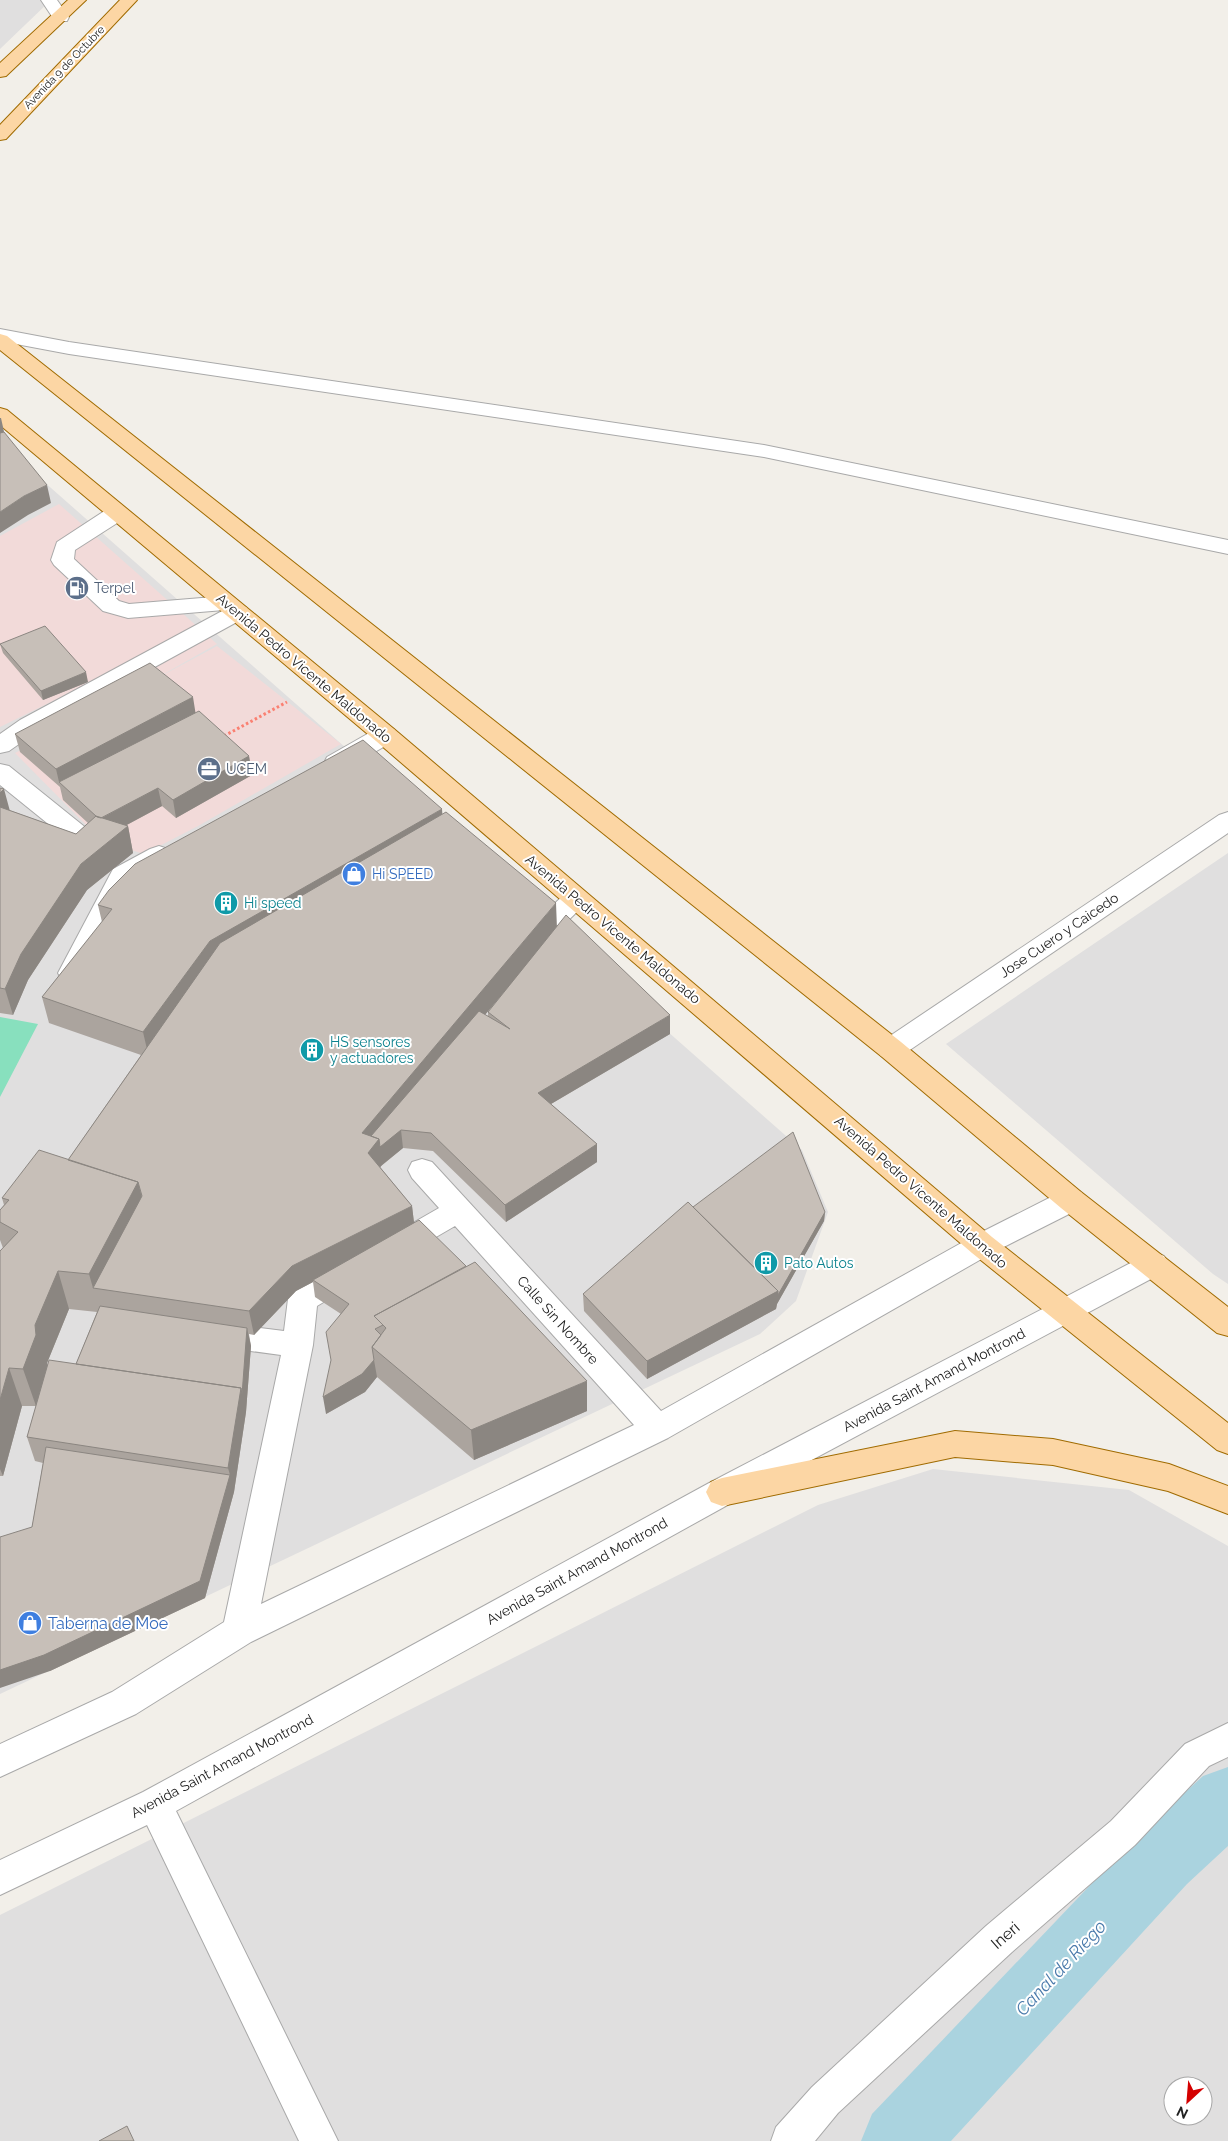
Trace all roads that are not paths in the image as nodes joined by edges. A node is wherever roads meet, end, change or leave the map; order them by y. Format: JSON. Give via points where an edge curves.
{"nodes":[{"id":1,"x":48,"y":0,"type":"edge"},
{"id":2,"x":78,"y":0,"type":"edge"},
{"id":3,"x":129,"y":0,"type":"edge"},
{"id":4,"x":61,"y":16,"type":"junction"},
{"id":5,"x":0,"y":72,"type":"edge"},
{"id":6,"x":0,"y":135,"type":"edge"},
{"id":7,"x":0,"y":335,"type":"edge"},
{"id":8,"x":0,"y":340,"type":"edge"},
{"id":9,"x":0,"y":414,"type":"edge"},
{"id":10,"x":116,"y":513,"type":"junction"},
{"id":11,"x":1228,"y":547,"type":"edge"},
{"id":12,"x":232,"y":607,"type":"junction"},
{"id":13,"x":385,"y":735,"type":"junction"},
{"id":14,"x":0,"y":745,"type":"edge"},
{"id":15,"x":0,"y":772,"type":"edge"},
{"id":16,"x":319,"y":772,"type":"edge"},
{"id":17,"x":1228,"y":821,"type":"edge"},
{"id":18,"x":87,"y":842,"type":"edge"},
{"id":19,"x":182,"y":844,"type":"edge"},
{"id":20,"x":576,"y":898,"type":"junction"},
{"id":21,"x":515,"y":956,"type":"edge"},
{"id":22,"x":62,"y":990,"type":"edge"},
{"id":23,"x":891,"y":1049,"type":"junction"},
{"id":24,"x":422,"y":1170,"type":"dead end"},
{"id":25,"x":1071,"y":1200,"type":"junction"},
{"id":26,"x":459,"y":1210,"type":"junction"},
{"id":27,"x":982,"y":1245,"type":"junction"},
{"id":28,"x":1154,"y":1264,"type":"junction"},
{"id":29,"x":1063,"y":1312,"type":"junction"},
{"id":30,"x":1228,"y":1324,"type":"edge"},
{"id":31,"x":191,"y":1331,"type":"edge"},
{"id":32,"x":298,"y":1345,"type":"junction"},
{"id":33,"x":657,"y":1429,"type":"junction"},
{"id":34,"x":1228,"y":1442,"type":"edge"},
{"id":35,"x":722,"y":1492,"type":"junction"},
{"id":36,"x":1228,"y":1500,"type":"edge"},
{"id":37,"x":239,"y":1631,"type":"junction"},
{"id":38,"x":1228,"y":1739,"type":"edge"},
{"id":39,"x":0,"y":1761,"type":"edge"},
{"id":40,"x":155,"y":1804,"type":"junction"},
{"id":41,"x":0,"y":1878,"type":"edge"},
{"id":42,"x":319,"y":2141,"type":"edge"},
{"id":43,"x":790,"y":2141,"type":"edge"}],
"edges":[{"from":1,"to":4,"type":"street"},
{"from":2,"to":4,"type":"main road"},
{"from":3,"to":6,"type":"main road","name":"Avenida 9 de Octubre"},
{"from":4,"to":5,"type":"main road"},
{"from":7,"to":11,"type":"street","via":[[79,350],[764,451]]},
{"from":8,"to":23,"type":"main road"},
{"from":9,"to":10,"type":"main road","name":"Avenida Pedro Vicente Maldonado"},
{"from":10,"to":12,"type":"main road","name":"Avenida Pedro Vicente Maldonado"},
{"from":10,"to":12,"type":"street","via":[[65,547],[62,560],[110,606],[128,611]]},
{"from":12,"to":13,"type":"main road","name":"Avenida Pedro Vicente Maldonado"},
{"from":12,"to":14,"type":"street"},
{"from":13,"to":16,"type":"street"},
{"from":13,"to":20,"type":"main road","name":"Avenida Pedro Vicente Maldonado"},
{"from":15,"to":18,"type":"street"},
{"from":17,"to":23,"type":"street","name":"Jose Cuero y Caicedo"},
{"from":19,"to":22,"type":"street","via":[[122,875]]},
{"from":20,"to":21,"type":"street"},
{"from":20,"to":27,"type":"main road","name":"Avenida Pedro Vicente Maldonado"},
{"from":23,"to":25,"type":"main road"},
{"from":24,"to":26,"type":"street","name":"Calle Sin Nombre"},
{"from":25,"to":27,"type":"street"},
{"from":25,"to":28,"type":"main road"},
{"from":26,"to":32,"type":"street","via":[[303,1299]]},
{"from":26,"to":33,"type":"street","name":"Calle Sin Nombre"},
{"from":27,"to":29,"type":"main road","name":"Avenida Pedro Vicente Maldonado"},
{"from":27,"to":33,"type":"street"},
{"from":28,"to":29,"type":"street","name":"Avenida Saint Amand Montrond"},
{"from":28,"to":30,"type":"main road"},
{"from":29,"to":34,"type":"main road","name":"Avenida Pedro Vicente Maldonado"},
{"from":29,"to":35,"type":"street","name":"Avenida Saint Amand Montrond"},
{"from":31,"to":32,"type":"street"},
{"from":32,"to":37,"type":"street"},
{"from":33,"to":37,"type":"street"},
{"from":35,"to":36,"type":"main road","via":[[955,1444],[1053,1452],[1169,1478]]},
{"from":35,"to":40,"type":"street","name":"Avenida Saint Amand Montrond"},
{"from":37,"to":39,"type":"street","via":[[124,1703]]},
{"from":38,"to":43,"type":"street","name":"Ineri","via":[[1197,1755],[1123,1833],[999,1939],[825,2100]]},
{"from":40,"to":41,"type":"street","name":"Avenida Saint Amand Montrond"},
{"from":40,"to":42,"type":"street"}]}
